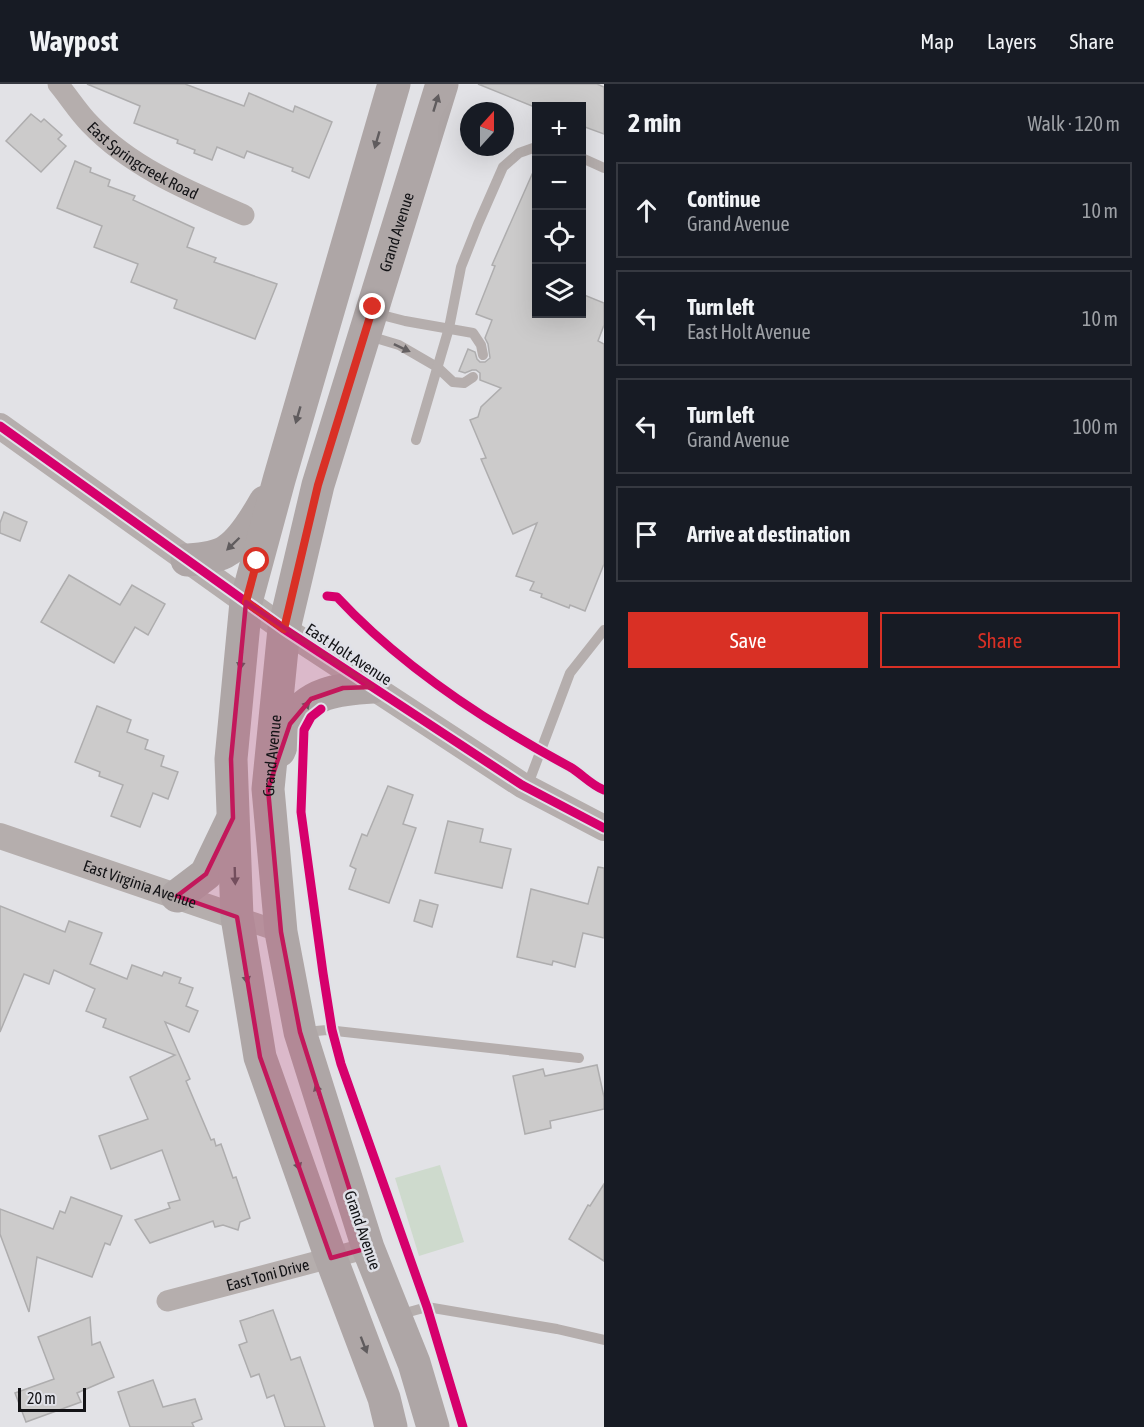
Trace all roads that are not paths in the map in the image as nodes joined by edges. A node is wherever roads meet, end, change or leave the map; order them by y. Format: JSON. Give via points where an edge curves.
{"nodes":[{"id":1,"x":58,"y":84,"type":"edge"},
{"id":2,"x":394,"y":84,"type":"edge"},
{"id":3,"x":442,"y":84,"type":"edge"},
{"id":4,"x":532,"y":149,"type":"edge"},
{"id":5,"x":586,"y":161,"type":"edge"},
{"id":6,"x":604,"y":168,"type":"edge"},
{"id":7,"x":244,"y":215,"type":"dead end"},
{"id":8,"x":368,"y":323,"type":"junction"},
{"id":9,"x":448,"y":328,"type":"junction"},
{"id":10,"x":483,"y":355,"type":"dead end"},
{"id":11,"x":437,"y":366,"type":"junction"},
{"id":12,"x":473,"y":377,"type":"dead end"},
{"id":13,"x":0,"y":426,"type":"edge"},
{"id":14,"x":416,"y":440,"type":"dead end"},
{"id":15,"x":279,"y":480,"type":"junction"},
{"id":16,"x":187,"y":560,"type":"junction"},
{"id":17,"x":246,"y":602,"type":"junction"},
{"id":18,"x":284,"y":629,"type":"junction"},
{"id":19,"x":604,"y":630,"type":"edge"},
{"id":20,"x":373,"y":687,"type":"junction"},
{"id":21,"x":269,"y":778,"type":"junction"},
{"id":22,"x":526,"y":788,"type":"junction"},
{"id":23,"x":233,"y":818,"type":"junction"},
{"id":24,"x":604,"y":828,"type":"edge"},
{"id":25,"x":0,"y":836,"type":"edge"},
{"id":26,"x":177,"y":896,"type":"junction"},
{"id":27,"x":237,"y":917,"type":"junction"},
{"id":28,"x":281,"y":932,"type":"junction"},
{"id":29,"x":300,"y":1032,"type":"junction"},
{"id":30,"x":579,"y":1058,"type":"dead end"},
{"id":31,"x":368,"y":1248,"type":"junction"},
{"id":32,"x":331,"y":1258,"type":"junction"},
{"id":33,"x":167,"y":1302,"type":"dead end"},
{"id":34,"x":395,"y":1316,"type":"junction"},
{"id":35,"x":604,"y":1340,"type":"edge"},
{"id":36,"x":392,"y":1427,"type":"edge"},
{"id":37,"x":433,"y":1427,"type":"edge"}],
"edges":[{"from":1,"to":7,"type":"street","name":"East Springcreek Road","via":[[90,124],[123,152],[158,176]]},
{"from":2,"to":15,"type":"main road","one_way":true},
{"from":8,"to":3,"type":"main road","name":"Grand Avenue","one_way":true},
{"from":4,"to":9,"type":"lane","via":[[519,153],[503,167],[461,267]]},
{"from":5,"to":6,"type":"lane"},
{"from":8,"to":9,"type":"lane","via":[[405,321]]},
{"from":8,"to":11,"type":"lane","one_way":true},
{"from":8,"to":18,"type":"main road","name":"Grand Avenue","via":[[318,485]]},
{"from":9,"to":10,"type":"lane","via":[[472,333],[482,345]]},
{"from":9,"to":11,"type":"lane"},
{"from":11,"to":12,"type":"lane","via":[[453,382],[464,383]]},
{"from":11,"to":14,"type":"lane"},
{"from":13,"to":16,"type":"street","name":"East Holt Avenue"},
{"from":15,"to":16,"type":"main road","one_way":true,"via":[[252,524],[228,551]]},
{"from":15,"to":17,"type":"main road"},
{"from":16,"to":17,"type":"street","name":"East Holt Avenue"},
{"from":17,"to":18,"type":"street","name":"East Holt Avenue"},
{"from":17,"to":23,"type":"main road","one_way":true,"via":[[231,759]]},
{"from":18,"to":20,"type":"street","name":"East Holt Avenue"},
{"from":18,"to":21,"type":"main road","name":"Grand Avenue"},
{"from":19,"to":22,"type":"lane","via":[[570,674]]},
{"from":21,"to":20,"type":"main road","one_way":true,"via":[[290,724],[311,699],[343,688]]},
{"from":20,"to":22,"type":"street","name":"East Holt Avenue"},
{"from":21,"to":28,"type":"main road","name":"Grand Avenue"},
{"from":22,"to":24,"type":"street","name":"East Holt Avenue"},
{"from":23,"to":26,"type":"main road","via":[[206,874]]},
{"from":23,"to":27,"type":"main road","one_way":true},
{"from":25,"to":26,"type":"street","name":"East Virginia Avenue"},
{"from":26,"to":27,"type":"street","name":"East Virginia Avenue"},
{"from":27,"to":28,"type":"street","name":"East Virginia Avenue"},
{"from":27,"to":32,"type":"main road","one_way":true,"via":[[260,1057]]},
{"from":28,"to":29,"type":"main road","name":"Grand Avenue"},
{"from":29,"to":30,"type":"lane","via":[[327,1030]]},
{"from":31,"to":29,"type":"main road","name":"Grand Avenue","one_way":true},
{"from":31,"to":32,"type":"street","name":"East Toni Drive"},
{"from":31,"to":34,"type":"main road","name":"Grand Avenue"},
{"from":32,"to":33,"type":"street","name":"East Toni Drive"},
{"from":32,"to":36,"type":"main road","one_way":true},
{"from":34,"to":35,"type":"lane","via":[[427,1307]]},
{"from":34,"to":37,"type":"main road","name":"Grand Avenue"}]}
